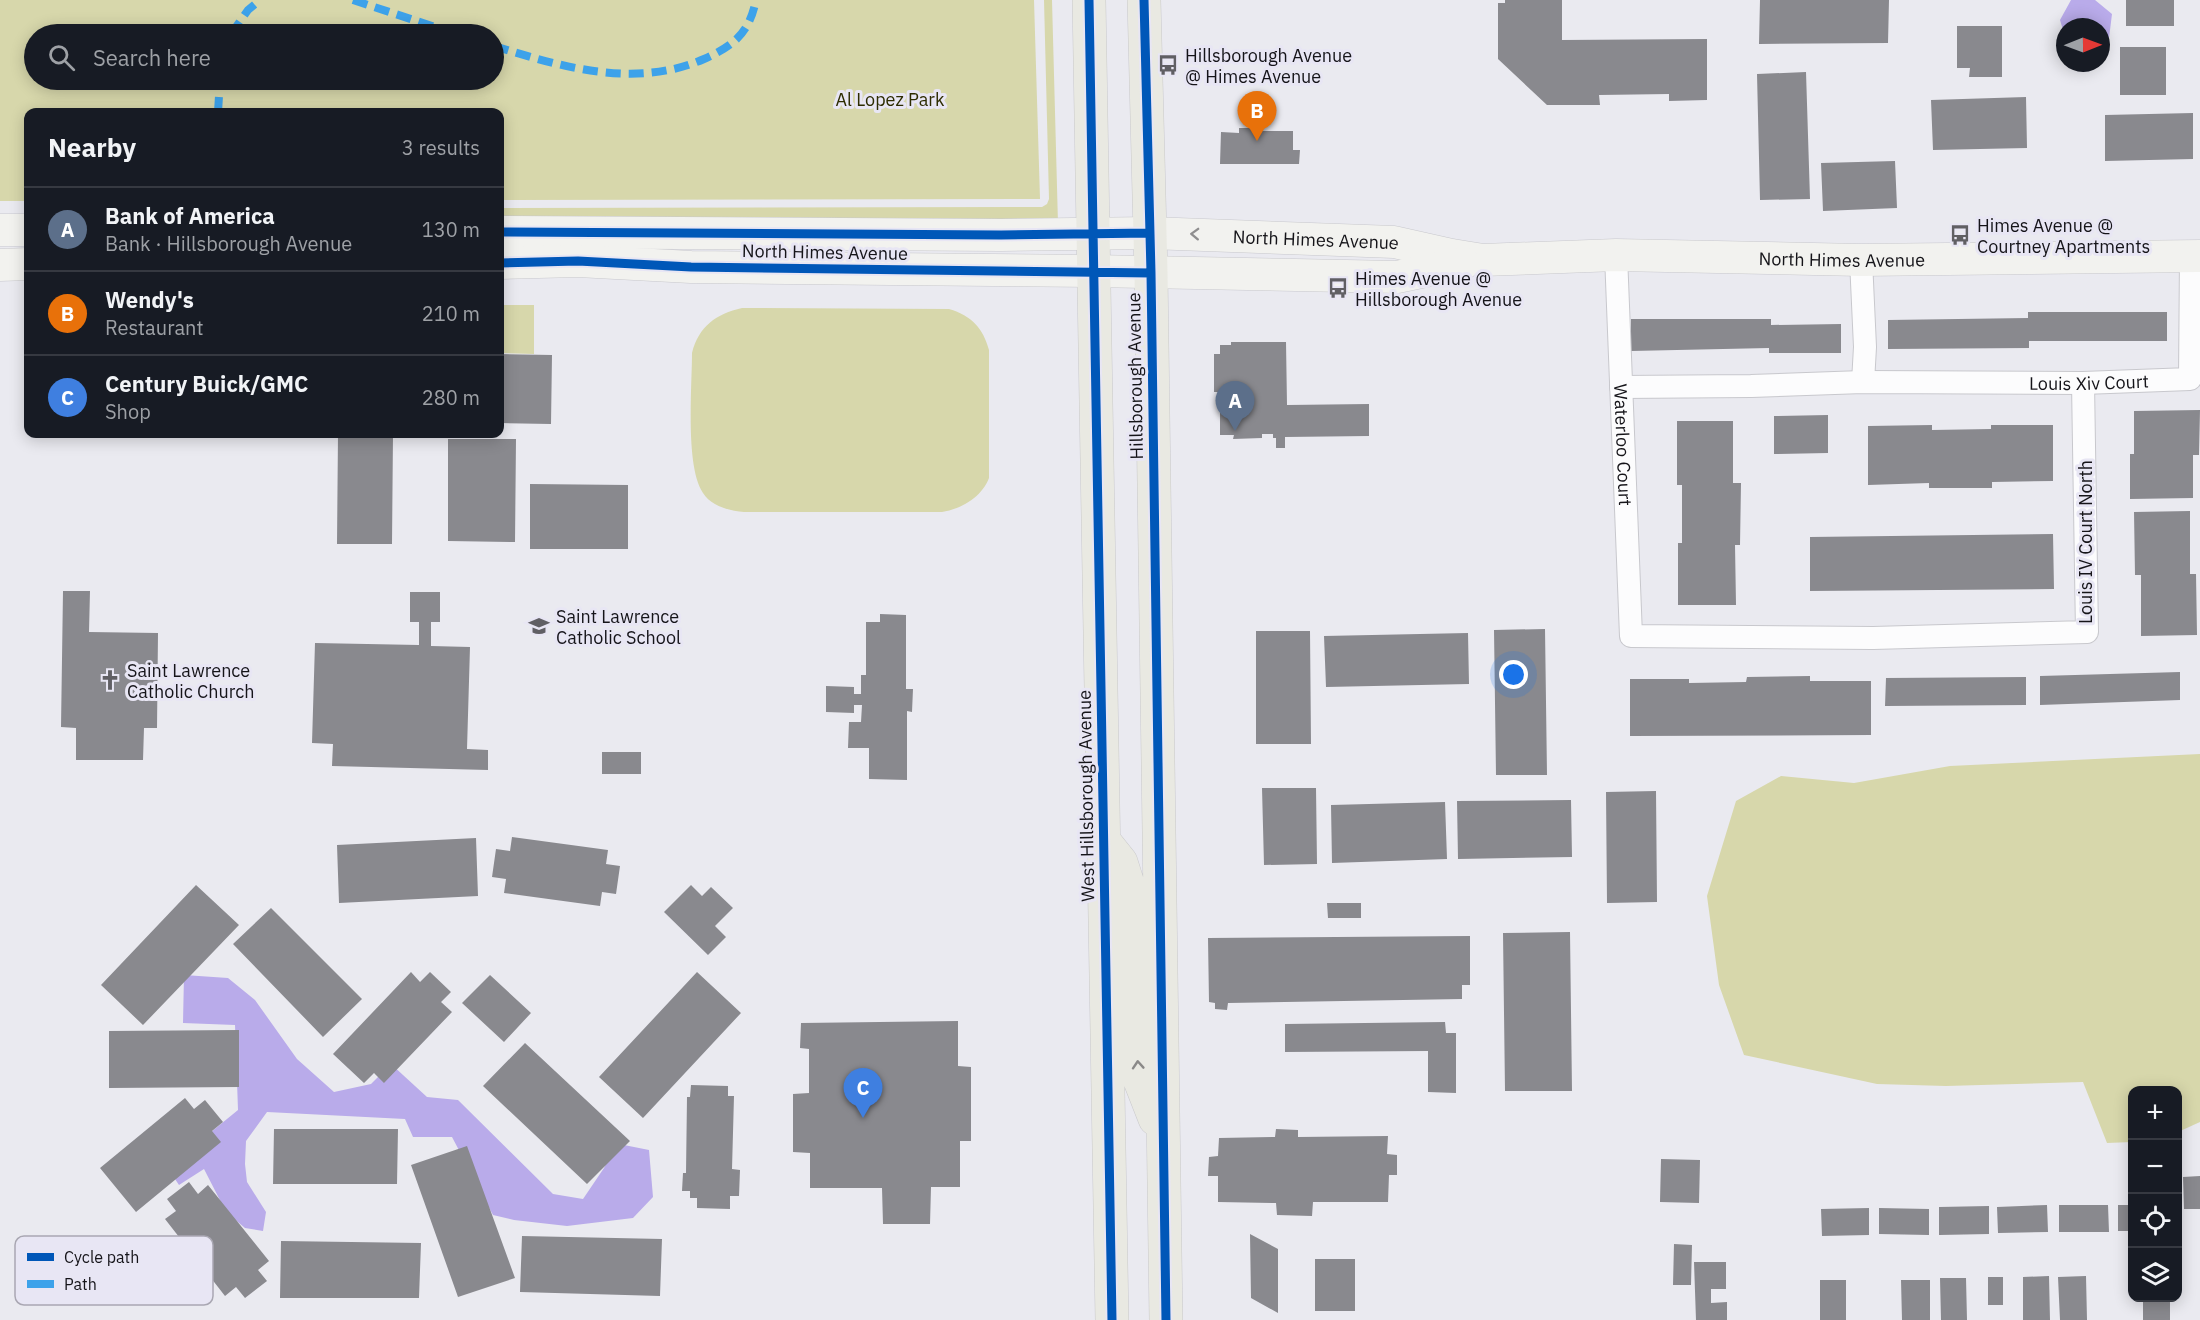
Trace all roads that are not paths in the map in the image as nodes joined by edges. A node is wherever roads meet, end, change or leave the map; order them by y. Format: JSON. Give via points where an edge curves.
{"nodes":[{"id":1,"x":1089,"y":0,"type":"edge"},
{"id":2,"x":1144,"y":0,"type":"edge"},
{"id":3,"x":0,"y":230,"type":"edge"},
{"id":4,"x":24,"y":230,"type":"edge"},
{"id":5,"x":1092,"y":232,"type":"junction"},
{"id":6,"x":504,"y":233,"type":"edge"},
{"id":7,"x":694,"y":233,"type":"junction"},
{"id":8,"x":1150,"y":233,"type":"junction"},
{"id":9,"x":578,"y":247,"type":"junction"},
{"id":10,"x":1616,"y":255,"type":"junction"},
{"id":11,"x":2196,"y":256,"type":"edge"},
{"id":12,"x":1482,"y":260,"type":"junction"},
{"id":13,"x":1861,"y":260,"type":"junction"},
{"id":14,"x":504,"y":262,"type":"edge"},
{"id":15,"x":0,"y":264,"type":"edge"},
{"id":16,"x":24,"y":264,"type":"edge"},
{"id":17,"x":691,"y":267,"type":"junction"},
{"id":18,"x":1093,"y":271,"type":"junction"},
{"id":19,"x":1151,"y":273,"type":"junction"},
{"id":20,"x":1863,"y":382,"type":"junction"},
{"id":21,"x":2084,"y":383,"type":"junction"},
{"id":22,"x":1621,"y":387,"type":"junction"},
{"id":23,"x":1632,"y":636,"type":"joint"},
{"id":24,"x":1104,"y":839,"type":"junction"},
{"id":25,"x":1163,"y":1140,"type":"junction"},
{"id":26,"x":1112,"y":1320,"type":"edge"},
{"id":27,"x":1166,"y":1320,"type":"edge"}],
"edges":[{"from":1,"to":5,"type":"main road"},
{"from":2,"to":8,"type":"main road","name":"Hillsborough Avenue"},
{"from":3,"to":4,"type":"street"},
{"from":5,"to":7,"type":"street","name":"North Himes Avenue"},
{"from":5,"to":8,"type":"street","name":"North Himes Avenue"},
{"from":5,"to":18,"type":"main road"},
{"from":6,"to":9,"type":"street","name":"North Himes Avenue"},
{"from":7,"to":9,"type":"street","name":"North Himes Avenue"},
{"from":7,"to":17,"type":"street"},
{"from":12,"to":8,"type":"street","name":"North Himes Avenue","one_way":true,"via":[[1394,242]]},
{"from":8,"to":19,"type":"main road","name":"Hillsborough Avenue"},
{"from":9,"to":14,"type":"street","name":"North Himes Avenue"},
{"from":9,"to":17,"type":"street","name":"North Himes Avenue"},
{"from":10,"to":12,"type":"street","name":"North Himes Avenue"},
{"from":10,"to":13,"type":"street","name":"North Himes Avenue"},
{"from":10,"to":22,"type":"street","name":"Waterloo Court"},
{"from":11,"to":13,"type":"street","name":"North Himes Avenue"},
{"from":11,"to":21,"type":"street","name":"Louis Xiv Court","via":[[2190,379]]},
{"from":12,"to":19,"type":"street","name":"North Himes Avenue","via":[[1397,277]]},
{"from":13,"to":20,"type":"street"},
{"from":15,"to":16,"type":"street"},
{"from":17,"to":18,"type":"street","name":"North Himes Avenue"},
{"from":18,"to":19,"type":"street","name":"North Himes Avenue"},
{"from":18,"to":24,"type":"main road","name":"West Hillsborough Avenue"},
{"from":19,"to":25,"type":"main road","name":"Hillsborough Avenue"},
{"from":20,"to":21,"type":"street","name":"Louis Xiv Court"},
{"from":20,"to":22,"type":"street","name":"Louis Xiv Court"},
{"from":21,"to":23,"type":"street","name":"Louis IV Court North","via":[[2088,632],[1873,638]]},
{"from":22,"to":23,"type":"street","name":"Waterloo Court"},
{"from":25,"to":24,"type":"main road","one_way":true,"via":[[1137,1073],[1132,897],[1121,862]]},
{"from":24,"to":26,"type":"main road","name":"West Hillsborough Avenue"},
{"from":25,"to":27,"type":"main road"}]}
